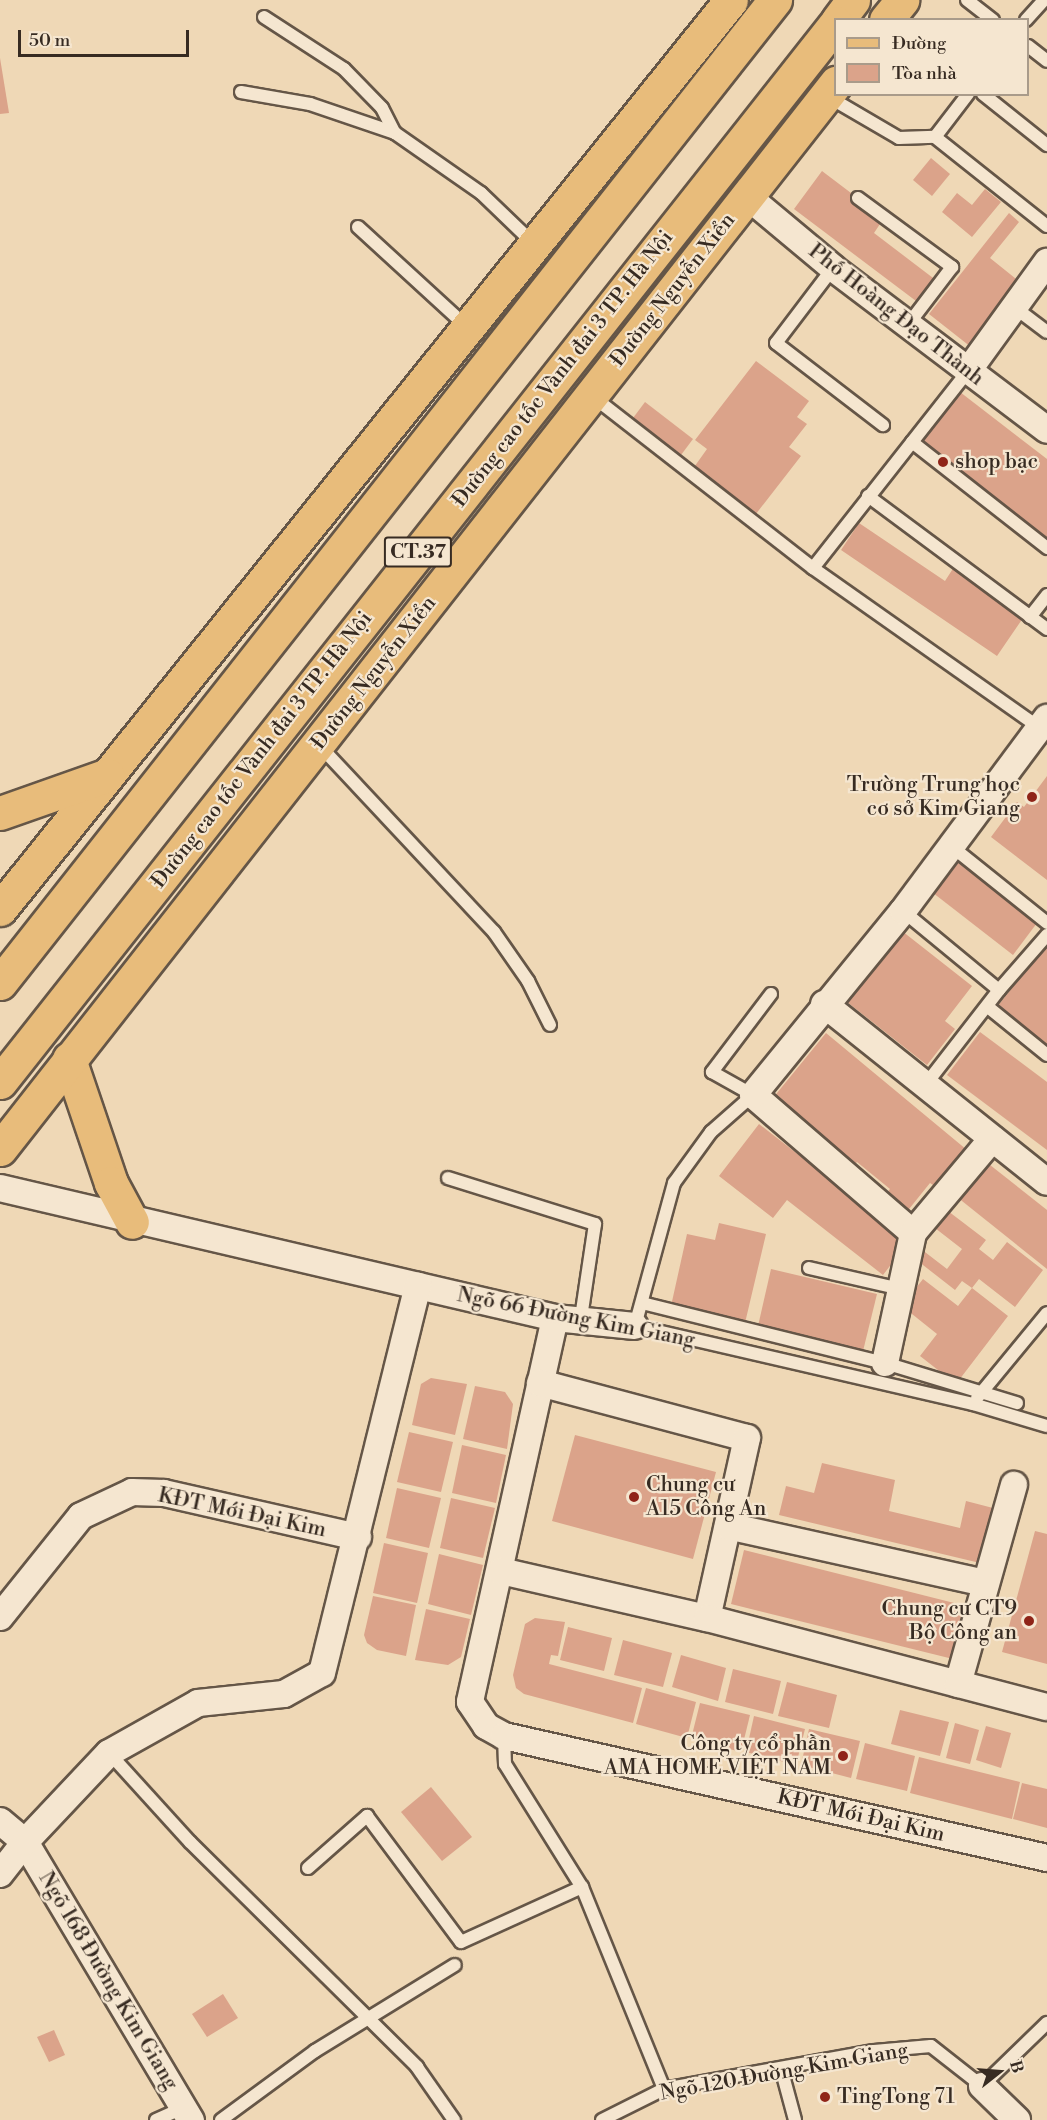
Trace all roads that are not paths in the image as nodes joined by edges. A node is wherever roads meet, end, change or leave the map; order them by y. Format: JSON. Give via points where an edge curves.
{"nodes":[{"id":1,"x":731,"y":0,"type":"edge"},
{"id":2,"x":766,"y":0,"type":"edge"},
{"id":3,"x":776,"y":0,"type":"edge"},
{"id":4,"x":853,"y":0,"type":"edge"},
{"id":5,"x":902,"y":0,"type":"edge"},
{"id":6,"x":967,"y":0,"type":"edge"},
{"id":7,"x":1044,"y":0,"type":"edge"},
{"id":8,"x":264,"y":17,"type":"dead end"},
{"id":9,"x":839,"y":18,"type":"edge"},
{"id":10,"x":887,"y":18,"type":"edge"},
{"id":11,"x":990,"y":18,"type":"edge"},
{"id":12,"x":1028,"y":18,"type":"edge"},
{"id":13,"x":834,"y":25,"type":"edge"},
{"id":14,"x":1029,"y":47,"type":"edge"},
{"id":15,"x":1047,"y":61,"type":"edge"},
{"id":16,"x":831,"y":89,"type":"edge"},
{"id":17,"x":241,"y":92,"type":"dead end"},
{"id":18,"x":841,"y":96,"type":"edge"},
{"id":19,"x":966,"y":96,"type":"edge"},
{"id":20,"x":986,"y":96,"type":"edge"},
{"id":21,"x":395,"y":133,"type":"junction"},
{"id":22,"x":935,"y":137,"type":"junction"},
{"id":23,"x":1047,"y":145,"type":"edge"},
{"id":24,"x":747,"y":196,"type":"junction"},
{"id":25,"x":858,"y":198,"type":"dead end"},
{"id":26,"x":1047,"y":226,"type":"edge"},
{"id":27,"x":357,"y":227,"type":"dead end"},
{"id":28,"x":535,"y":245,"type":"junction"},
{"id":29,"x":1047,"y":262,"type":"edge"},
{"id":30,"x":833,"y":268,"type":"junction"},
{"id":31,"x":1014,"y":307,"type":"junction"},
{"id":32,"x":907,"y":326,"type":"junction"},
{"id":33,"x":468,"y":327,"type":"junction"},
{"id":34,"x":1047,"y":332,"type":"edge"},
{"id":35,"x":968,"y":371,"type":"junction"},
{"id":36,"x":591,"y":396,"type":"junction"},
{"id":37,"x":883,"y":425,"type":"dead end"},
{"id":38,"x":1046,"y":428,"type":"edge"},
{"id":39,"x":912,"y":442,"type":"junction"},
{"id":40,"x":868,"y":496,"type":"junction"},
{"id":41,"x":1047,"y":548,"type":"edge"},
{"id":42,"x":813,"y":568,"type":"junction"},
{"id":43,"x":259,"y":587,"type":"junction"},
{"id":44,"x":1047,"y":595,"type":"edge"},
{"id":45,"x":1030,"y":617,"type":"junction"},
{"id":46,"x":1047,"y":629,"type":"edge"},
{"id":47,"x":1043,"y":723,"type":"edge"},
{"id":48,"x":318,"y":744,"type":"junction"},
{"id":49,"x":108,"y":775,"type":"junction"},
{"id":50,"x":0,"y":813,"type":"edge"},
{"id":51,"x":951,"y":846,"type":"junction"},
{"id":52,"x":0,"y":909,"type":"edge"},
{"id":53,"x":903,"y":911,"type":"junction"},
{"id":54,"x":1047,"y":923,"type":"edge"},
{"id":55,"x":1047,"y":935,"type":"edge"},
{"id":56,"x":0,"y":983,"type":"edge"},
{"id":57,"x":999,"y":990,"type":"junction"},
{"id":58,"x":771,"y":994,"type":"dead end"},
{"id":59,"x":824,"y":1004,"type":"junction"},
{"id":60,"x":988,"y":1007,"type":"junction"},
{"id":61,"x":550,"y":1025,"type":"dead end"},
{"id":62,"x":1047,"y":1055,"type":"edge"},
{"id":63,"x":69,"y":1059,"type":"junction"},
{"id":64,"x":0,"y":1082,"type":"edge"},
{"id":65,"x":927,"y":1084,"type":"junction"},
{"id":66,"x":753,"y":1095,"type":"junction"},
{"id":67,"x":992,"y":1139,"type":"junction"},
{"id":68,"x":0,"y":1149,"type":"edge"},
{"id":69,"x":448,"y":1178,"type":"dead end"},
{"id":70,"x":1047,"y":1182,"type":"edge"},
{"id":71,"x":0,"y":1188,"type":"edge"},
{"id":72,"x":132,"y":1222,"type":"junction"},
{"id":73,"x":913,"y":1233,"type":"junction"},
{"id":74,"x":808,"y":1268,"type":"dead end"},
{"id":75,"x":418,"y":1286,"type":"junction"},
{"id":76,"x":901,"y":1289,"type":"junction"},
{"id":77,"x":1047,"y":1313,"type":"edge"},
{"id":78,"x":639,"y":1315,"type":"junction"},
{"id":79,"x":555,"y":1317,"type":"junction"},
{"id":80,"x":581,"y":1318,"type":"junction"},
{"id":81,"x":885,"y":1363,"type":"junction"},
{"id":82,"x":540,"y":1383,"type":"junction"},
{"id":83,"x":980,"y":1393,"type":"junction"},
{"id":84,"x":1017,"y":1403,"type":"dead end"},
{"id":85,"x":972,"y":1404,"type":"junction"},
{"id":86,"x":1047,"y":1426,"type":"edge"},
{"id":87,"x":1014,"y":1485,"type":"dead end"},
{"id":88,"x":728,"y":1526,"type":"junction"},
{"id":89,"x":358,"y":1537,"type":"junction"},
{"id":90,"x":501,"y":1571,"type":"junction"},
{"id":91,"x":986,"y":1583,"type":"junction"},
{"id":92,"x":0,"y":1617,"type":"edge"},
{"id":93,"x":707,"y":1618,"type":"junction"},
{"id":94,"x":958,"y":1684,"type":"junction"},
{"id":95,"x":1047,"y":1707,"type":"edge"},
{"id":96,"x":504,"y":1736,"type":"junction"},
{"id":97,"x":110,"y":1753,"type":"junction"},
{"id":98,"x":0,"y":1821,"type":"edge"},
{"id":99,"x":25,"y":1842,"type":"junction"},
{"id":100,"x":1047,"y":1858,"type":"edge"},
{"id":101,"x":308,"y":1868,"type":"dead end"},
{"id":102,"x":0,"y":1874,"type":"edge"},
{"id":103,"x":582,"y":1887,"type":"junction"},
{"id":104,"x":455,"y":1965,"type":"dead end"},
{"id":105,"x":369,"y":2018,"type":"junction"},
{"id":106,"x":1047,"y":2023,"type":"edge"},
{"id":107,"x":781,"y":2068,"type":"junction"},
{"id":108,"x":982,"y":2086,"type":"junction"},
{"id":109,"x":664,"y":2089,"type":"junction"},
{"id":110,"x":187,"y":2114,"type":"edge"},
{"id":111,"x":156,"y":2120,"type":"edge"},
{"id":112,"x":221,"y":2120,"type":"edge"},
{"id":113,"x":454,"y":2120,"type":"edge"},
{"id":114,"x":602,"y":2120,"type":"edge"},
{"id":115,"x":795,"y":2120,"type":"edge"},
{"id":116,"x":1017,"y":2120,"type":"edge"}],
"edges":[{"from":1,"to":28,"type":"main road"},
{"from":2,"to":43,"type":"main road","via":[[310,572]]},
{"from":3,"to":56,"type":"main road","number":"CT.37"},
{"from":4,"to":9,"type":"main road","name":"Đường cao tốc Vành đai 3 TP. Hà Nội","number":"CT.37"},
{"from":5,"to":10,"type":"main road"},
{"from":6,"to":11,"type":"lane"},
{"from":7,"to":12,"type":"lane"},
{"from":8,"to":21,"type":"lane","via":[[344,69],[382,108]]},
{"from":13,"to":64,"type":"main road","name":"Đường cao tốc Vành đai 3 TP. Hà Nội","number":"CT.37"},
{"from":14,"to":15,"type":"lane"},
{"from":16,"to":24,"type":"main road","name":"Đường Nguyễn Xiển"},
{"from":17,"to":21,"type":"lane","via":[[310,104]]},
{"from":18,"to":22,"type":"lane","via":[[899,138]]},
{"from":19,"to":22,"type":"lane"},
{"from":20,"to":23,"type":"lane"},
{"from":21,"to":28,"type":"lane","via":[[481,193]]},
{"from":22,"to":26,"type":"lane"},
{"from":24,"to":30,"type":"street","name":"Phố Hoàng Đạo Thành"},
{"from":24,"to":36,"type":"main road","name":"Đường Nguyễn Xiển"},
{"from":25,"to":32,"type":"lane","via":[[952,267]]},
{"from":27,"to":33,"type":"lane"},
{"from":28,"to":33,"type":"main road"},
{"from":29,"to":31,"type":"street"},
{"from":30,"to":32,"type":"street","name":"Phố Hoàng Đạo Thành"},
{"from":30,"to":37,"type":"lane","via":[[776,343]]},
{"from":31,"to":34,"type":"lane"},
{"from":31,"to":35,"type":"street"},
{"from":32,"to":35,"type":"street","name":"Phố Hoàng Đạo Thành"},
{"from":33,"to":43,"type":"main road"},
{"from":35,"to":38,"type":"street","name":"Phố Hoàng Đạo Thành"},
{"from":35,"to":39,"type":"lane"},
{"from":36,"to":42,"type":"lane"},
{"from":36,"to":48,"type":"main road","name":"Đường Nguyễn Xiển"},
{"from":39,"to":40,"type":"lane"},
{"from":39,"to":41,"type":"lane"},
{"from":40,"to":42,"type":"lane"},
{"from":40,"to":45,"type":"lane"},
{"from":42,"to":47,"type":"lane"},
{"from":43,"to":49,"type":"main road"},
{"from":44,"to":45,"type":"lane"},
{"from":45,"to":46,"type":"lane"},
{"from":47,"to":51,"type":"street"},
{"from":48,"to":61,"type":"lane","via":[[494,932],[528,981]]},
{"from":48,"to":63,"type":"main road","name":"Đường Nguyễn Xiển"},
{"from":49,"to":50,"type":"main road"},
{"from":49,"to":52,"type":"main road"},
{"from":51,"to":53,"type":"street"},
{"from":51,"to":54,"type":"lane"},
{"from":53,"to":57,"type":"lane"},
{"from":53,"to":59,"type":"street"},
{"from":55,"to":57,"type":"lane"},
{"from":57,"to":60,"type":"lane"},
{"from":58,"to":66,"type":"lane","via":[[712,1072]]},
{"from":59,"to":65,"type":"street"},
{"from":59,"to":66,"type":"street"},
{"from":60,"to":62,"type":"lane"},
{"from":60,"to":65,"type":"lane"},
{"from":63,"to":68,"type":"main road","name":"Đường Nguyễn Xiển"},
{"from":63,"to":72,"type":"main road","via":[[111,1184]]},
{"from":65,"to":67,"type":"street"},
{"from":66,"to":73,"type":"street"},
{"from":66,"to":78,"type":"lane","via":[[711,1132],[674,1183]]},
{"from":67,"to":70,"type":"street"},
{"from":67,"to":73,"type":"street"},
{"from":69,"to":80,"type":"lane","via":[[595,1224]]},
{"from":71,"to":72,"type":"street","name":"Ngõ 66 Đường Kim Giang"},
{"from":72,"to":75,"type":"street","name":"Ngõ 66 Đường Kim Giang"},
{"from":73,"to":76,"type":"street"},
{"from":74,"to":76,"type":"lane"},
{"from":75,"to":79,"type":"street","name":"Ngõ 66 Đường Kim Giang"},
{"from":75,"to":89,"type":"street"},
{"from":76,"to":81,"type":"street"},
{"from":77,"to":83,"type":"lane"},
{"from":78,"to":80,"type":"street","name":"Ngõ 66 Đường Kim Giang"},
{"from":78,"to":81,"type":"lane"},
{"from":78,"to":85,"type":"lane","name":"Ngõ 66 Đường Kim Giang"},
{"from":79,"to":80,"type":"street","name":"Ngõ 66 Đường Kim Giang"},
{"from":79,"to":82,"type":"street","name":"KĐT Mới Đại Kim"},
{"from":81,"to":83,"type":"lane"},
{"from":82,"to":88,"type":"street","via":[[747,1438]]},
{"from":82,"to":90,"type":"street","name":"KĐT Mới Đại Kim"},
{"from":83,"to":84,"type":"lane"},
{"from":83,"to":85,"type":"lane"},
{"from":85,"to":86,"type":"lane","name":"Ngõ 66 Đường Kim Giang"},
{"from":87,"to":91,"type":"street"},
{"from":88,"to":91,"type":"street"},
{"from":88,"to":93,"type":"street"},
{"from":89,"to":92,"type":"street","name":"KĐT Mới Đại Kim","via":[[164,1493],[132,1492],[81,1516]]},
{"from":89,"to":97,"type":"street","via":[[322,1673],[284,1694],[198,1703]]},
{"from":90,"to":93,"type":"street"},
{"from":90,"to":96,"type":"street","name":"KĐT Mới Đại Kim","via":[[470,1702],[486,1726]]},
{"from":91,"to":94,"type":"street"},
{"from":93,"to":94,"type":"street"},
{"from":94,"to":95,"type":"street"},
{"from":96,"to":100,"type":"street","name":"KĐT Mới Đại Kim"},
{"from":96,"to":103,"type":"lane","via":[[506,1764]]},
{"from":97,"to":99,"type":"street"},
{"from":97,"to":105,"type":"lane","via":[[190,1842]]},
{"from":98,"to":99,"type":"street"},
{"from":99,"to":102,"type":"street"},
{"from":99,"to":110,"type":"street","name":"Ngõ 168 Đường Kim Giang"},
{"from":101,"to":103,"type":"lane","via":[[367,1816],[461,1942]]},
{"from":103,"to":109,"type":"lane"},
{"from":104,"to":105,"type":"lane"},
{"from":105,"to":112,"type":"lane","via":[[315,2051]]},
{"from":105,"to":113,"type":"lane","via":[[417,2067]]},
{"from":106,"to":108,"type":"lane"},
{"from":107,"to":108,"type":"lane","name":"Ngõ 120 Đường Kim Giang","via":[[874,2051],[931,2046]]},
{"from":107,"to":109,"type":"lane","name":"Ngõ 120 Đường Kim Giang"},
{"from":107,"to":115,"type":"lane"},
{"from":108,"to":116,"type":"street","name":"Ngõ 120 Đường Kim Giang"},
{"from":109,"to":114,"type":"lane","name":"Ngõ 120 Đường Kim Giang"},
{"from":110,"to":111,"type":"lane"}]}
